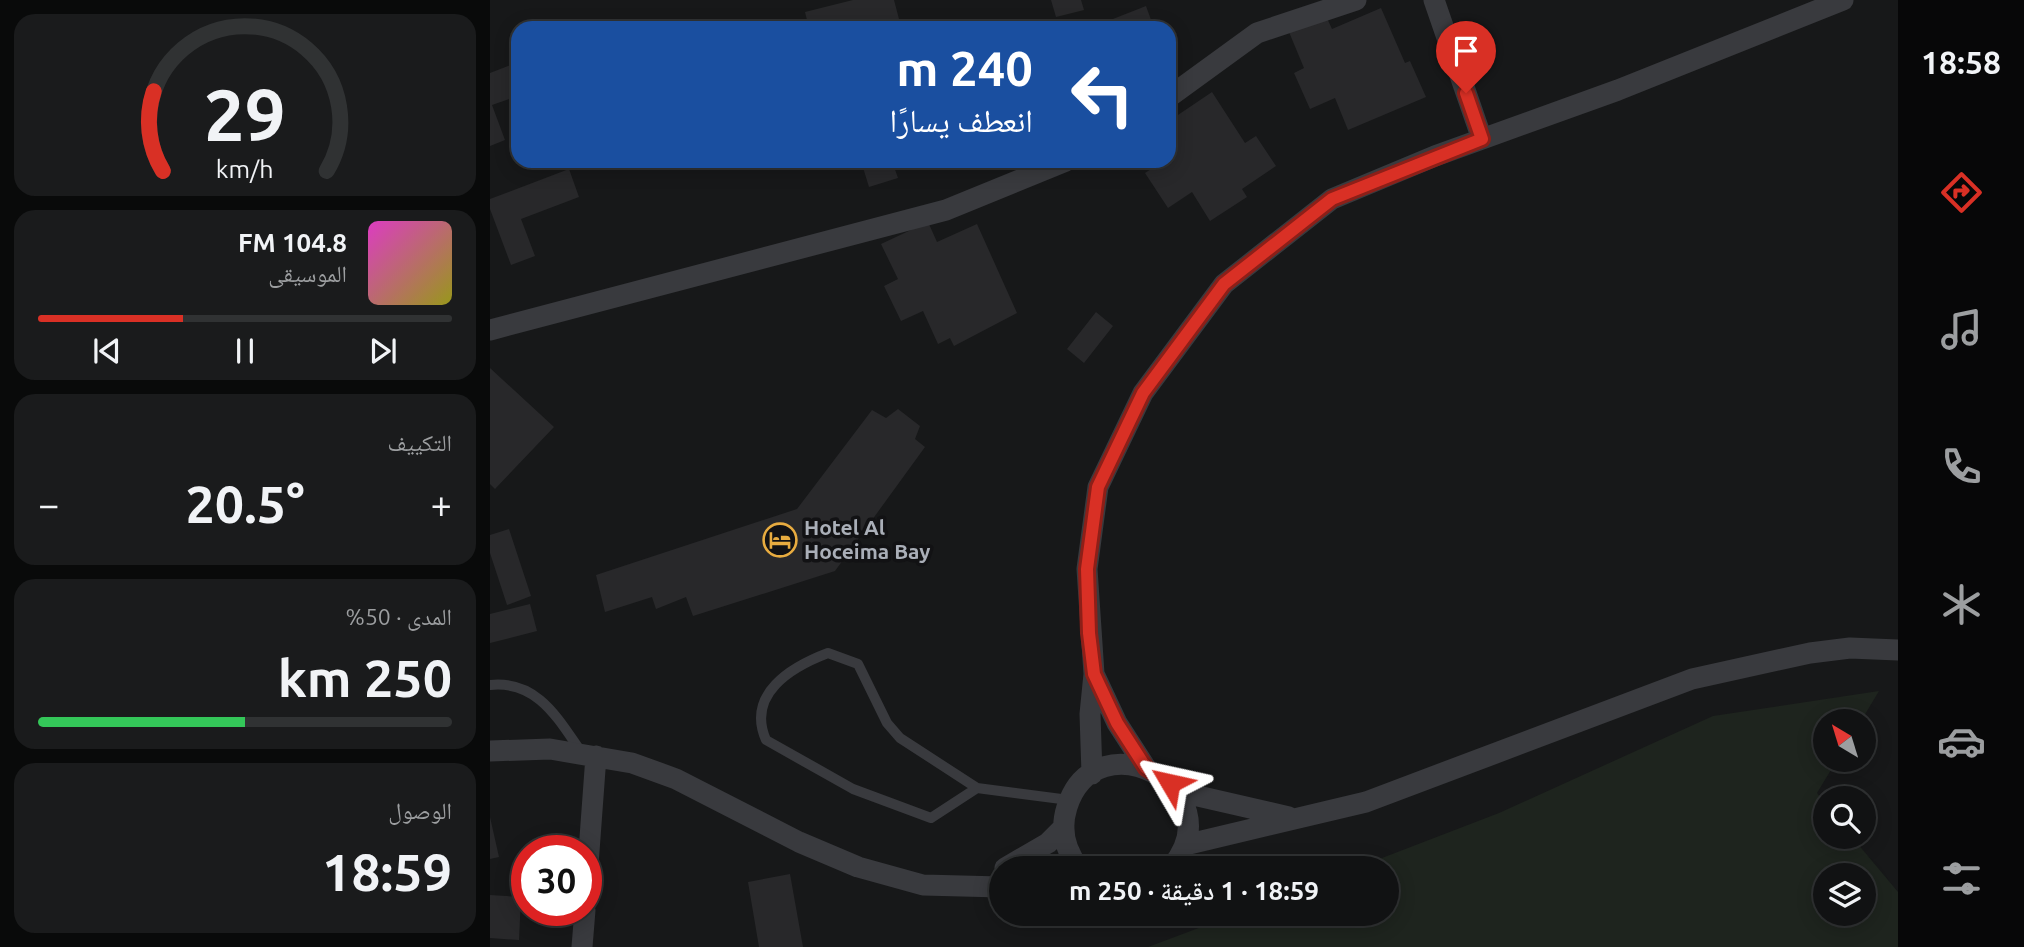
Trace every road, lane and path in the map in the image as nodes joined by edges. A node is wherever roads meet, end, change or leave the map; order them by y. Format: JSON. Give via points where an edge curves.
{"nodes":[{"id":1,"x":1356,"y":0,"type":"edge"},
{"id":2,"x":1434,"y":0,"type":"edge"},
{"id":3,"x":1843,"y":0,"type":"edge"},
{"id":4,"x":1176,"y":92,"type":"edge"},
{"id":5,"x":1482,"y":139,"type":"junction"},
{"id":6,"x":1049,"y":168,"type":"edge"},
{"id":7,"x":490,"y":330,"type":"edge"},
{"id":8,"x":1898,"y":650,"type":"edge"},
{"id":9,"x":1094,"y":674,"type":"junction"},
{"id":10,"x":490,"y":685,"type":"edge"},
{"id":11,"x":490,"y":751,"type":"edge"},
{"id":12,"x":589,"y":755,"type":"junction"},
{"id":13,"x":1146,"y":768,"type":"junction"},
{"id":14,"x":1092,"y":774,"type":"junction"},
{"id":15,"x":977,"y":788,"type":"junction"},
{"id":16,"x":1177,"y":790,"type":"junction"},
{"id":17,"x":1069,"y":800,"type":"junction"},
{"id":18,"x":1298,"y":819,"type":"junction"},
{"id":19,"x":1063,"y":827,"type":"junction"},
{"id":20,"x":587,"y":835,"type":"edge"},
{"id":21,"x":1185,"y":845,"type":"junction"},
{"id":22,"x":1026,"y":856,"type":"edge"},
{"id":23,"x":1072,"y":856,"type":"edge"},
{"id":24,"x":1178,"y":856,"type":"edge"},
{"id":25,"x":989,"y":878,"type":"edge"},
{"id":26,"x":975,"y":887,"type":"junction"},
{"id":27,"x":989,"y":887,"type":"edge"},
{"id":28,"x":584,"y":926,"type":"edge"},
{"id":29,"x":582,"y":947,"type":"edge"}],
"edges":[{"from":1,"to":4,"type":"street","via":[[1257,33]]},
{"from":2,"to":5,"type":"street"},
{"from":3,"to":5,"type":"street"},
{"from":5,"to":9,"type":"street","via":[[1332,199],[1224,284],[1143,393],[1098,487],[1087,569]]},
{"from":6,"to":7,"type":"street","via":[[946,211]]},
{"from":8,"to":18,"type":"street","via":[[1850,648],[1810,653],[1692,679],[1366,802]]},
{"from":9,"to":13,"type":"street","via":[[1117,723]]},
{"from":9,"to":14,"type":"street"},
{"from":10,"to":12,"type":"lane","via":[[515,685],[544,700]]},
{"from":11,"to":12,"type":"street","via":[[550,749]]},
{"from":12,"to":20,"type":"street"},
{"from":12,"to":26,"type":"street","via":[[656,770],[858,867],[923,885]]},
{"from":13,"to":14,"type":"street","via":[[1117,765]]},
{"from":13,"to":16,"type":"street"},
{"from":14,"to":17,"type":"street"},
{"from":15,"to":15,"type":"lane","via":[[931,818],[853,789],[766,740],[760,713],[776,682],[799,664],[828,653],[844,658],[858,664],[887,723],[900,738]]},
{"from":15,"to":17,"type":"lane"},
{"from":16,"to":18,"type":"street"},
{"from":16,"to":21,"type":"street","via":[[1187,817]]},
{"from":17,"to":19,"type":"street"},
{"from":18,"to":21,"type":"street"},
{"from":19,"to":22,"type":"street"},
{"from":19,"to":23,"type":"street"},
{"from":21,"to":24,"type":"street"},
{"from":25,"to":26,"type":"street"},
{"from":26,"to":27,"type":"street"},
{"from":28,"to":29,"type":"street"}]}
